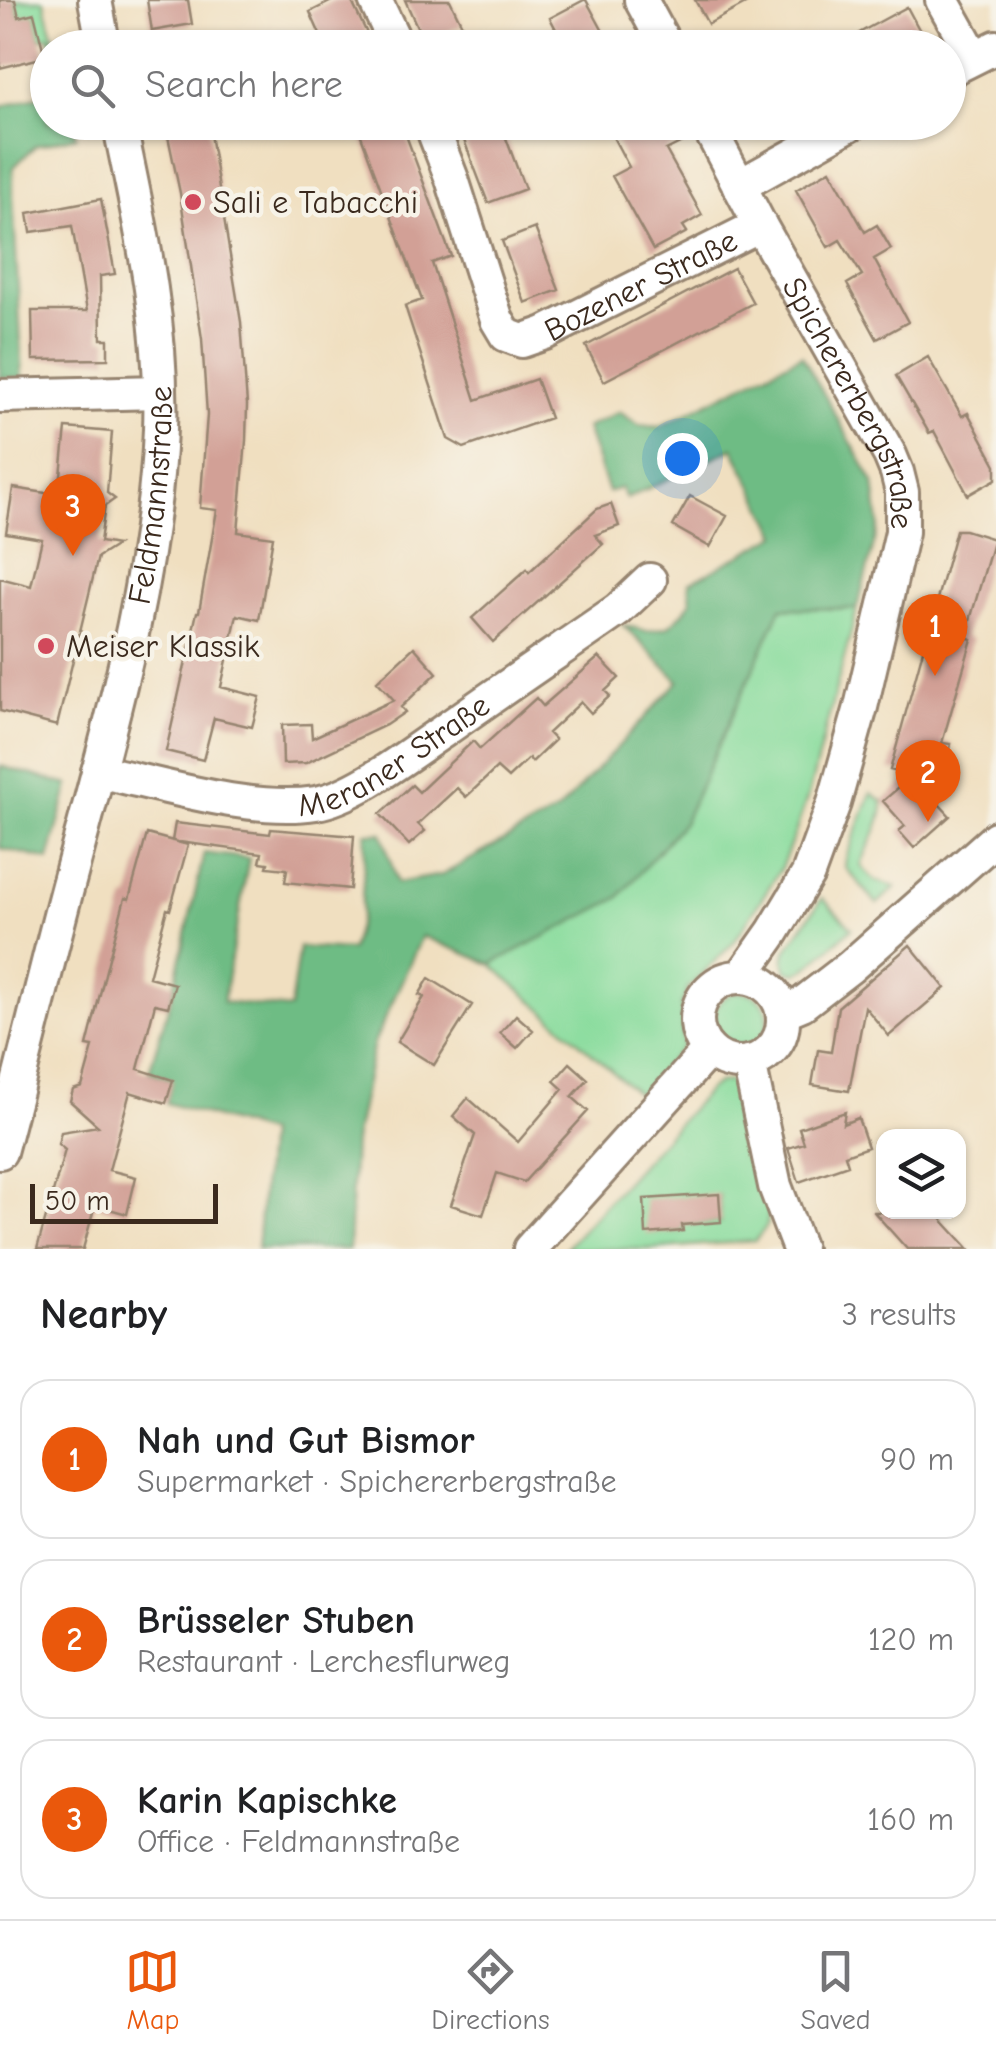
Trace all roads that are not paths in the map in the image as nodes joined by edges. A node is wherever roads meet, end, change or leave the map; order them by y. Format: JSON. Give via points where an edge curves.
{"nodes":[{"id":1,"x":95,"y":0,"type":"edge"},
{"id":2,"x":375,"y":0,"type":"edge"},
{"id":3,"x":640,"y":0,"type":"edge"},
{"id":4,"x":942,"y":0,"type":"edge"},
{"id":5,"x":101,"y":30,"type":"edge"},
{"id":6,"x":389,"y":30,"type":"edge"},
{"id":7,"x":657,"y":30,"type":"edge"},
{"id":8,"x":958,"y":30,"type":"edge"},
{"id":9,"x":123,"y":140,"type":"edge"},
{"id":10,"x":437,"y":140,"type":"edge"},
{"id":11,"x":715,"y":140,"type":"edge"},
{"id":12,"x":822,"y":140,"type":"edge"},
{"id":13,"x":739,"y":186,"type":"junction"},
{"id":14,"x":760,"y":224,"type":"junction"},
{"id":15,"x":160,"y":392,"type":"junction"},
{"id":16,"x":0,"y":396,"type":"edge"},
{"id":17,"x":650,"y":580,"type":"dead end"},
{"id":18,"x":98,"y":771,"type":"junction"},
{"id":19,"x":996,"y":838,"type":"edge"},
{"id":20,"x":742,"y":976,"type":"junction"},
{"id":21,"x":783,"y":1012,"type":"junction"},
{"id":22,"x":709,"y":1050,"type":"junction"},
{"id":23,"x":749,"y":1062,"type":"junction"},
{"id":24,"x":0,"y":1152,"type":"edge"},
{"id":25,"x":530,"y":1249,"type":"edge"},
{"id":26,"x":799,"y":1249,"type":"edge"}],
"edges":[{"from":1,"to":5,"type":"street"},
{"from":2,"to":6,"type":"street"},
{"from":3,"to":7,"type":"street"},
{"from":4,"to":8,"type":"street"},
{"from":9,"to":15,"type":"street","name":"Feldmannstraße","via":[[153,300]]},
{"from":10,"to":14,"type":"street","name":"Bozener Straße","via":[[497,320],[506,336],[522,341]]},
{"from":11,"to":13,"type":"street","name":"Spichererbergstraße"},
{"from":12,"to":13,"type":"street"},
{"from":13,"to":14,"type":"street","name":"Spichererbergstraße"},
{"from":14,"to":20,"type":"street","name":"Spichererbergstraße","via":[[890,455],[903,513],[861,707],[817,854]]},
{"from":15,"to":16,"type":"street"},
{"from":15,"to":18,"type":"street","name":"Feldmannstraße","via":[[152,529]]},
{"from":17,"to":18,"type":"street","name":"Meraner Straße","via":[[618,610],[386,770],[321,803],[249,802]]},
{"from":18,"to":24,"type":"street","name":"Feldmannstraße"},
{"from":19,"to":21,"type":"street","via":[[840,976]]},
{"from":20,"to":21,"type":"street","via":[[764,983]]},
{"from":20,"to":22,"type":"street","name":"Spichererbergstraße","via":[[726,978],[701,999],[698,1032]]},
{"from":21,"to":23,"type":"street","via":[[776,1044]]},
{"from":22,"to":23,"type":"street","via":[[727,1062]]},
{"from":22,"to":25,"type":"street"},
{"from":23,"to":26,"type":"street","via":[[775,1186]]}]}
